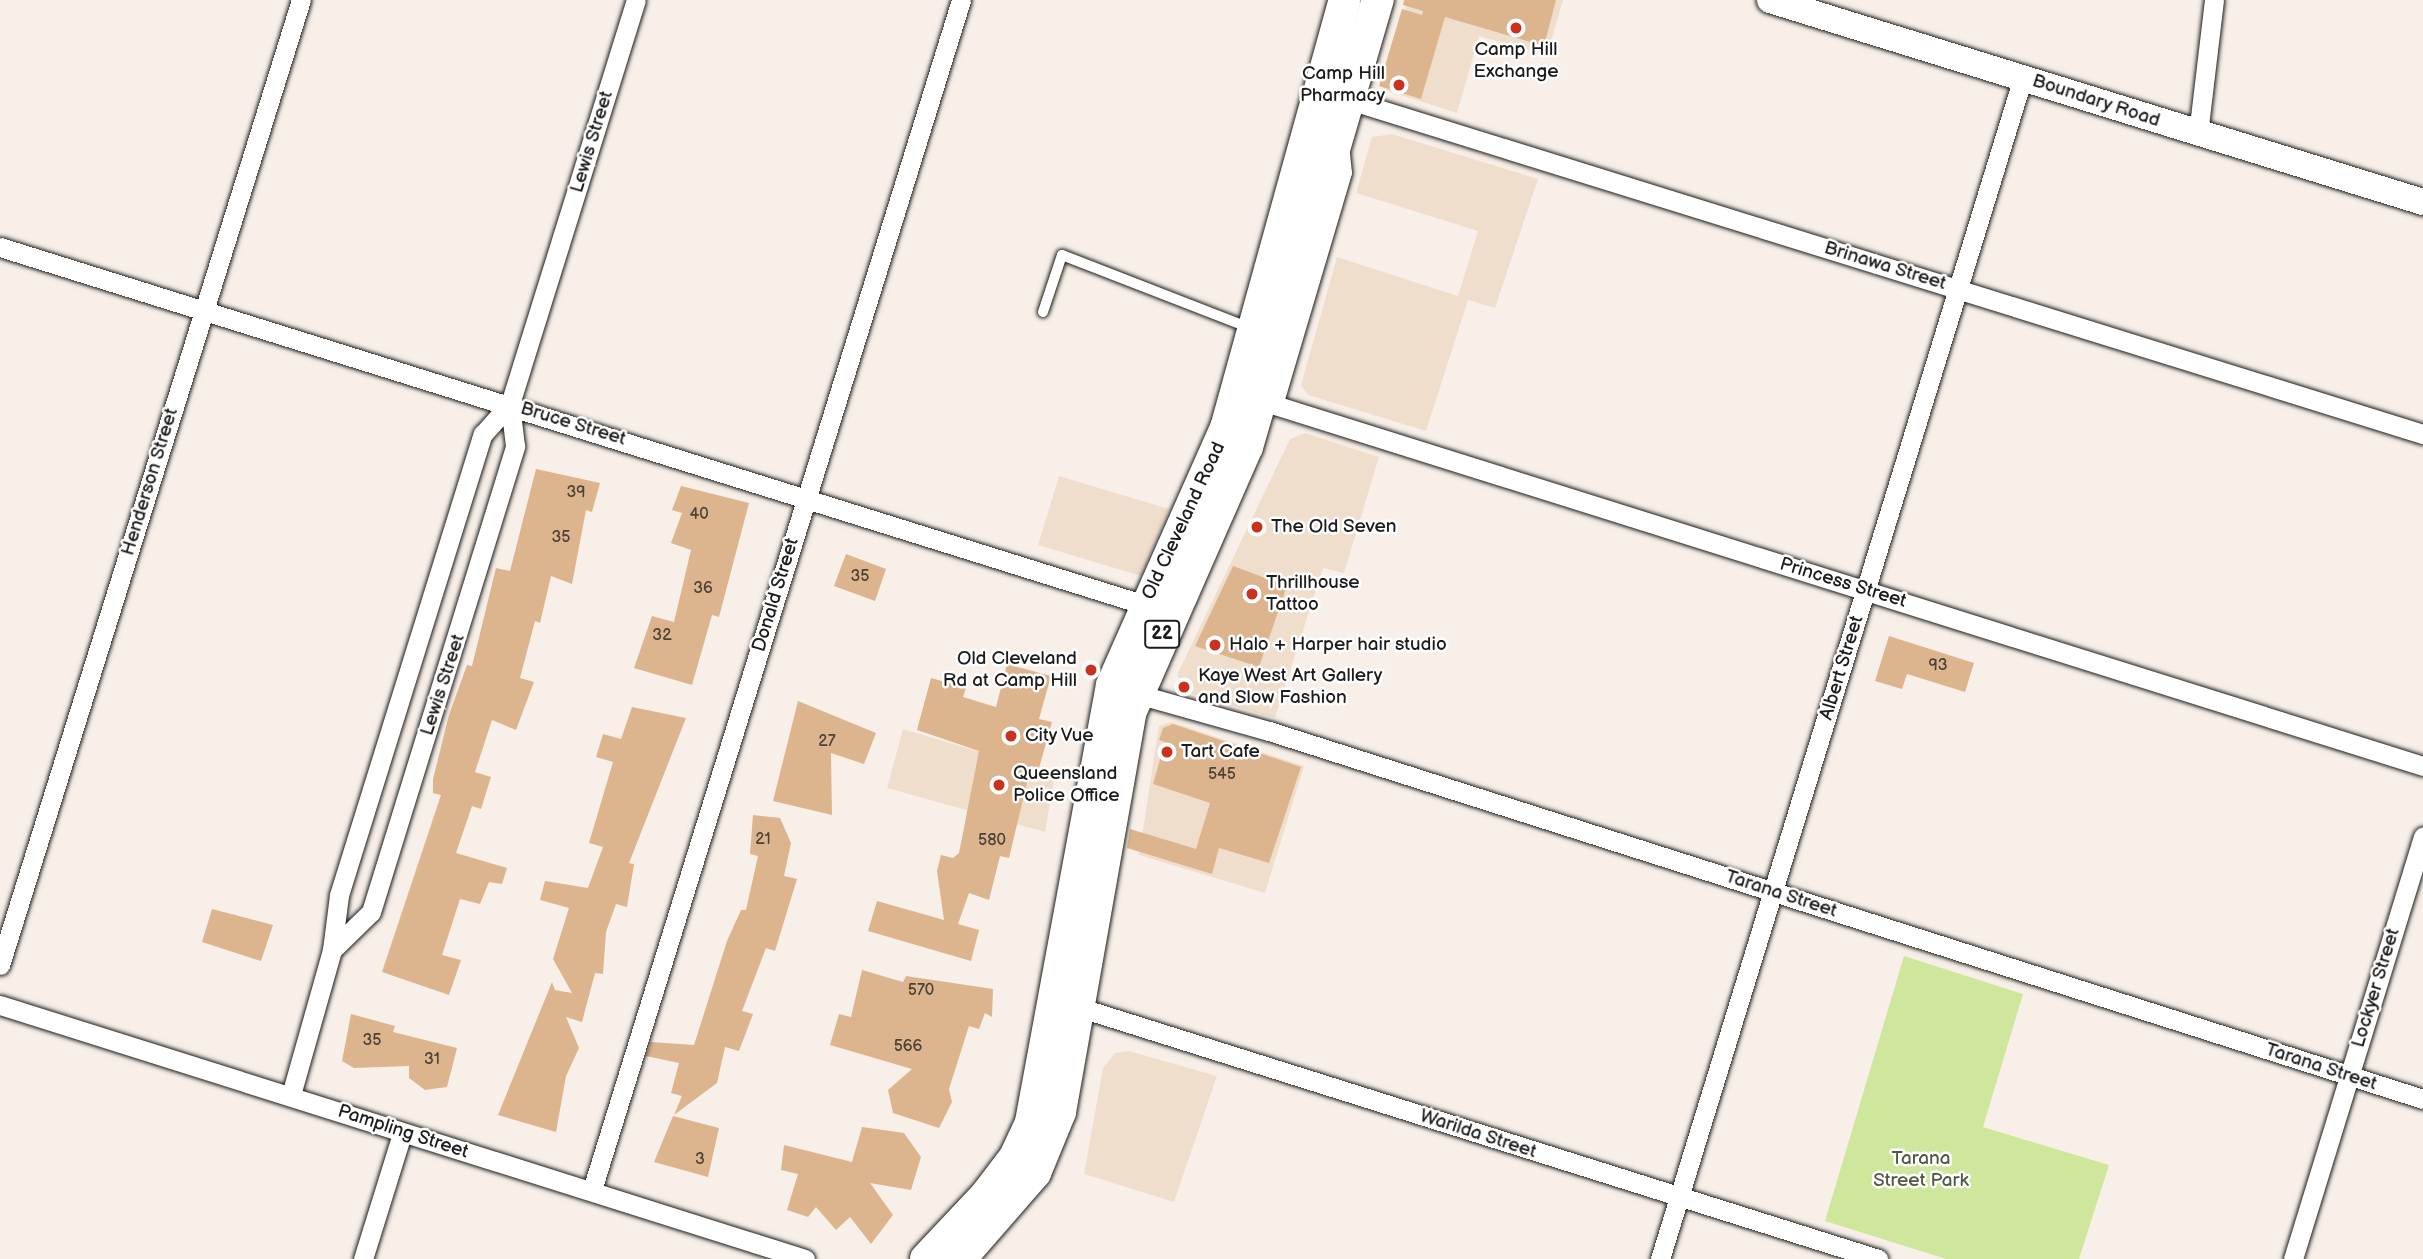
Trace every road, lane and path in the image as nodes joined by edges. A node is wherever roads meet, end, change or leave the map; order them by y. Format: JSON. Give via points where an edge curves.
{"nodes":[{"id":1,"x":301,"y":0,"type":"edge"},
{"id":2,"x":636,"y":0,"type":"edge"},
{"id":3,"x":961,"y":0,"type":"edge"},
{"id":4,"x":1345,"y":0,"type":"edge"},
{"id":5,"x":1378,"y":0,"type":"edge"},
{"id":6,"x":1770,"y":0,"type":"edge"},
{"id":7,"x":2214,"y":0,"type":"edge"},
{"id":8,"x":2023,"y":77,"type":"junction"},
{"id":9,"x":1343,"y":113,"type":"junction"},
{"id":10,"x":2198,"y":134,"type":"junction"},
{"id":11,"x":2423,"y":202,"type":"edge"},
{"id":12,"x":0,"y":247,"type":"edge"},
{"id":13,"x":1958,"y":289,"type":"junction"},
{"id":14,"x":204,"y":310,"type":"junction"},
{"id":15,"x":1043,"y":312,"type":"dead end"},
{"id":16,"x":1254,"y":330,"type":"junction"},
{"id":17,"x":510,"y":404,"type":"junction"},
{"id":18,"x":1270,"y":404,"type":"junction"},
{"id":19,"x":2423,"y":434,"type":"edge"},
{"id":20,"x":806,"y":498,"type":"junction"},
{"id":21,"x":1867,"y":590,"type":"junction"},
{"id":22,"x":1145,"y":605,"type":"junction"},
{"id":23,"x":1137,"y":694,"type":"junction"},
{"id":24,"x":2423,"y":766,"type":"edge"},
{"id":25,"x":2423,"y":837,"type":"edge"},
{"id":26,"x":1773,"y":891,"type":"junction"},
{"id":27,"x":332,"y":950,"type":"junction"},
{"id":28,"x":0,"y":965,"type":"edge"},
{"id":29,"x":0,"y":1005,"type":"edge"},
{"id":30,"x":1078,"y":1007,"type":"junction"},
{"id":31,"x":2349,"y":1076,"type":"junction"},
{"id":32,"x":291,"y":1095,"type":"junction"},
{"id":33,"x":2423,"y":1099,"type":"edge"},
{"id":34,"x":402,"y":1134,"type":"junction"},
{"id":35,"x":592,"y":1190,"type":"junction"},
{"id":36,"x":1679,"y":1198,"type":"junction"},
{"id":37,"x":363,"y":1259,"type":"edge"},
{"id":38,"x":805,"y":1259,"type":"edge"},
{"id":39,"x":926,"y":1259,"type":"edge"},
{"id":40,"x":960,"y":1259,"type":"edge"},
{"id":41,"x":1660,"y":1259,"type":"edge"},
{"id":42,"x":1878,"y":1259,"type":"edge"},
{"id":43,"x":2293,"y":1259,"type":"edge"}],
"edges":[{"from":1,"to":14,"type":"street","name":"Henderson Street"},
{"from":2,"to":17,"type":"street","name":"Lewis Street"},
{"from":3,"to":20,"type":"street","name":"Donald Street"},
{"from":4,"to":16,"type":"highway","name":"Old Cleveland Road","number":"22"},
{"from":5,"to":9,"type":"highway","name":"Old Cleveland Road","number":"22"},
{"from":6,"to":8,"type":"main road","name":"Boundary Road"},
{"from":7,"to":10,"type":"street"},
{"from":8,"to":10,"type":"main road","name":"Boundary Road"},
{"from":8,"to":13,"type":"street","name":"Albert Street"},
{"from":9,"to":13,"type":"street","name":"Brinawa Street"},
{"from":9,"to":18,"type":"highway","name":"Old Cleveland Road","number":"22"},
{"from":10,"to":11,"type":"main road","name":"Boundary Road"},
{"from":12,"to":14,"type":"street","name":"Bruce Street"},
{"from":13,"to":19,"type":"street","name":"Brinawa Street"},
{"from":13,"to":21,"type":"street","name":"Albert Street"},
{"from":14,"to":17,"type":"street","name":"Bruce Street"},
{"from":14,"to":28,"type":"street","name":"Henderson Street"},
{"from":15,"to":16,"type":"lane","via":[[1062,255]]},
{"from":16,"to":22,"type":"highway","name":"Old Cleveland Road","number":"22","via":[[1212,465]]},
{"from":17,"to":20,"type":"street","name":"Bruce Street"},
{"from":17,"to":27,"type":"street","name":"Lewis Street","via":[[483,434],[339,895]]},
{"from":17,"to":27,"type":"street","name":"Lewis Street","via":[[515,446],[371,912]]},
{"from":18,"to":21,"type":"street","name":"Princess Street"},
{"from":18,"to":23,"type":"highway","name":"Old Cleveland Road","number":"22"},
{"from":20,"to":22,"type":"street","name":"Bruce Street"},
{"from":20,"to":35,"type":"street","name":"Donald Street"},
{"from":21,"to":24,"type":"street","name":"Princess Street"},
{"from":21,"to":26,"type":"street","name":"Albert Street"},
{"from":22,"to":39,"type":"highway","name":"Old Cleveland Road","number":"22","via":[[1117,670],[1100,734],[1031,1122],[1015,1157],[987,1194]]},
{"from":23,"to":26,"type":"street","name":"Tarana Street","via":[[1269,731]]},
{"from":23,"to":30,"type":"highway","name":"Old Cleveland Road","number":"22"},
{"from":25,"to":31,"type":"street","name":"Lockyer Street"},
{"from":26,"to":31,"type":"street","name":"Tarana Street"},
{"from":26,"to":36,"type":"street","name":"Albert Street"},
{"from":27,"to":32,"type":"street","name":"Lewis Street"},
{"from":29,"to":32,"type":"street","name":"Pampling Street"},
{"from":30,"to":36,"type":"street","name":"Warilda Street"},
{"from":30,"to":40,"type":"highway","name":"Old Cleveland Road","number":"22","via":[[1050,1141],[1019,1197]]},
{"from":31,"to":33,"type":"street","name":"Tarana Street"},
{"from":31,"to":43,"type":"street","name":"Lockyer Street"},
{"from":32,"to":34,"type":"street","name":"Pampling Street"},
{"from":34,"to":35,"type":"street","name":"Pampling Street"},
{"from":34,"to":37,"type":"street"},
{"from":35,"to":38,"type":"street","name":"Pampling Street"},
{"from":36,"to":41,"type":"street","name":"Albert Street"},
{"from":36,"to":42,"type":"street","name":"Warilda Street"}]}
